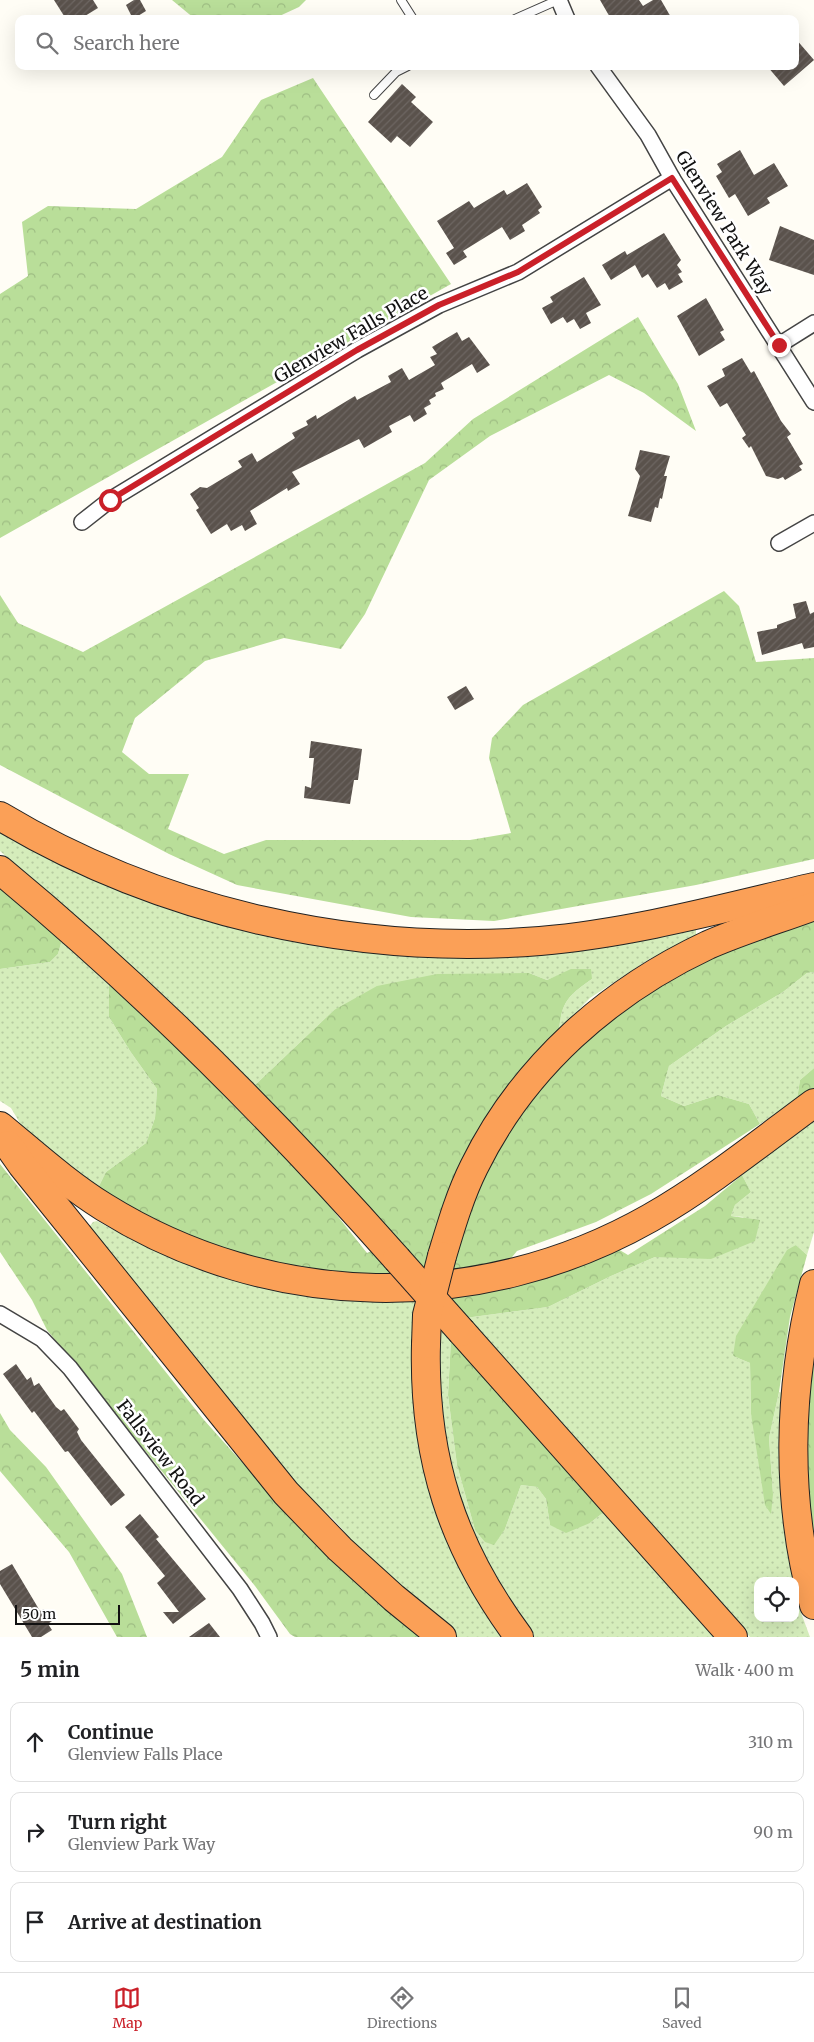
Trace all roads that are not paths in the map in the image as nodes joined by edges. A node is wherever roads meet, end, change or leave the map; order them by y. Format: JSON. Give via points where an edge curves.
{"nodes":[{"id":1,"x":401,"y":0,"type":"edge"},
{"id":2,"x":559,"y":0,"type":"edge"},
{"id":3,"x":411,"y":15,"type":"edge"},
{"id":4,"x":525,"y":15,"type":"edge"},
{"id":5,"x":565,"y":15,"type":"edge"},
{"id":6,"x":400,"y":70,"type":"edge"},
{"id":7,"x":601,"y":70,"type":"edge"},
{"id":8,"x":374,"y":95,"type":"dead end"},
{"id":9,"x":672,"y":178,"type":"junction"},
{"id":10,"x":814,"y":323,"type":"edge"},
{"id":11,"x":779,"y":345,"type":"junction"},
{"id":12,"x":814,"y":402,"type":"edge"},
{"id":13,"x":82,"y":522,"type":"dead end"},
{"id":14,"x":814,"y":524,"type":"edge"},
{"id":15,"x":779,"y":543,"type":"dead end"},
{"id":16,"x":0,"y":816,"type":"edge"},
{"id":17,"x":0,"y":870,"type":"edge"},
{"id":18,"x":814,"y":887,"type":"edge"},
{"id":19,"x":814,"y":906,"type":"edge"},
{"id":20,"x":814,"y":1103,"type":"edge"},
{"id":21,"x":0,"y":1126,"type":"edge"},
{"id":22,"x":0,"y":1133,"type":"edge"},
{"id":23,"x":814,"y":1284,"type":"edge"},
{"id":24,"x":0,"y":1314,"type":"edge"},
{"id":25,"x":814,"y":1605,"type":"edge"},
{"id":26,"x":269,"y":1637,"type":"edge"},
{"id":27,"x":442,"y":1637,"type":"edge"},
{"id":28,"x":518,"y":1637,"type":"edge"},
{"id":29,"x":733,"y":1637,"type":"edge"}],
"edges":[{"from":1,"to":3,"type":"lane"},
{"from":2,"to":4,"type":"lane"},
{"from":2,"to":5,"type":"street"},
{"from":6,"to":8,"type":"lane"},
{"from":7,"to":9,"type":"street","name":"Glenview Park Way","via":[[648,135]]},
{"from":9,"to":11,"type":"street","name":"Glenview Park Way"},
{"from":9,"to":13,"type":"street","name":"Glenview Falls Place","via":[[518,272],[439,305],[357,350],[110,500]]},
{"from":10,"to":11,"type":"street"},
{"from":11,"to":12,"type":"street","name":"Glenview Park Way"},
{"from":14,"to":15,"type":"street"},
{"from":16,"to":18,"type":"highway","via":[[60,848],[174,896],[273,923],[331,933],[414,941],[540,941],[655,923]]},
{"from":17,"to":29,"type":"highway","bridge":true,"via":[[133,986],[296,1147]]},
{"from":19,"to":28,"type":"highway","bridge":true,"via":[[717,942],[672,963],[600,1010],[554,1053],[520,1092],[479,1158],[457,1208],[427,1315],[425,1370],[432,1442],[450,1514],[474,1569]]},
{"from":20,"to":21,"type":"highway","via":[[681,1199],[606,1241],[555,1261],[469,1283],[369,1288],[286,1279],[191,1251],[104,1207]]},
{"from":22,"to":27,"type":"highway","via":[[28,1173],[286,1493],[340,1549]]},
{"from":23,"to":25,"type":"highway","via":[[797,1364],[793,1438],[797,1520],[806,1578]]},
{"from":24,"to":26,"type":"street","name":"Fallsview Road","via":[[36,1335],[70,1368],[240,1589]]}]}
